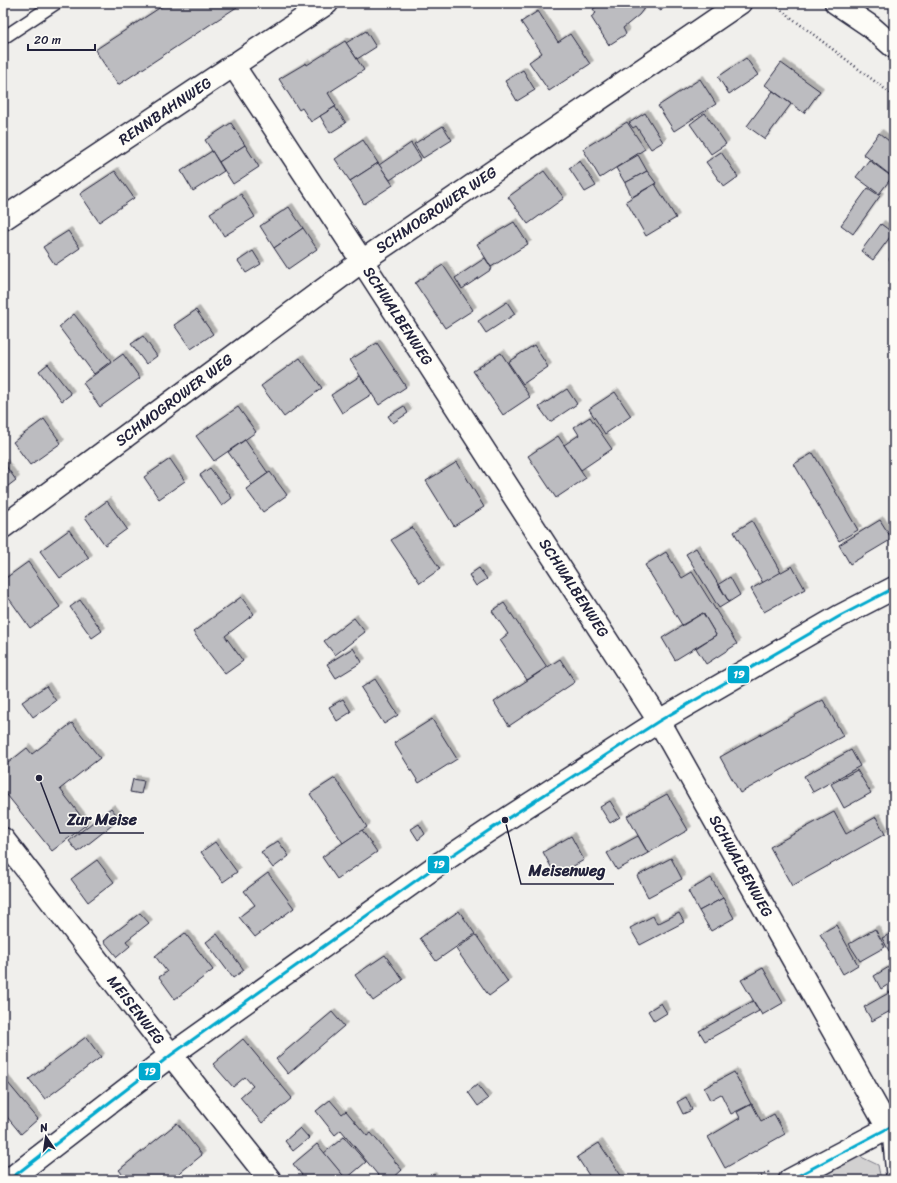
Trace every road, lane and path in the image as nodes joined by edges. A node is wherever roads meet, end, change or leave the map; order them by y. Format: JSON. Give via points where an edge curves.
{"nodes":[{"id":1,"x":56,"y":3,"type":"edge"},
{"id":2,"x":327,"y":3,"type":"edge"},
{"id":3,"x":740,"y":3,"type":"edge"},
{"id":4,"x":772,"y":3,"type":"edge"},
{"id":5,"x":836,"y":3,"type":"edge"},
{"id":6,"x":3,"y":38,"type":"edge"},
{"id":7,"x":894,"y":47,"type":"edge"},
{"id":8,"x":233,"y":65,"type":"junction"},
{"id":9,"x":894,"y":96,"type":"edge"},
{"id":10,"x":3,"y":218,"type":"edge"},
{"id":11,"x":362,"y":260,"type":"junction"},
{"id":12,"x":3,"y":527,"type":"edge"},
{"id":13,"x":894,"y":588,"type":"edge"},
{"id":14,"x":659,"y":721,"type":"junction"},
{"id":15,"x":3,"y":838,"type":"edge"},
{"id":16,"x":171,"y":1056,"type":"junction"},
{"id":17,"x":891,"y":1126,"type":"edge"},
{"id":18,"x":9,"y":1180,"type":"edge"},
{"id":19,"x":270,"y":1180,"type":"edge"},
{"id":20,"x":790,"y":1180,"type":"edge"},
{"id":21,"x":892,"y":1180,"type":"edge"}],
"edges":[{"from":1,"to":6,"type":"lane"},
{"from":2,"to":8,"type":"street","name":"RENNBAHNWEG"},
{"from":3,"to":11,"type":"street","name":"SCHMOGROWER WEG"},
{"from":4,"to":9,"type":"path"},
{"from":5,"to":7,"type":"street","via":[[870,26]]},
{"from":8,"to":10,"type":"street","name":"RENNBAHNWEG"},
{"from":8,"to":11,"type":"street","name":"SCHWALBENWEG"},
{"from":11,"to":12,"type":"street","name":"SCHMOGROWER WEG"},
{"from":11,"to":14,"type":"street","name":"SCHWALBENWEG"},
{"from":13,"to":14,"type":"street","via":[[840,616]]},
{"from":14,"to":16,"type":"street","via":[[442,862]]},
{"from":14,"to":17,"type":"street","name":"SCHWALBENWEG"},
{"from":15,"to":16,"type":"street","name":"MEISENWEG"},
{"from":16,"to":18,"type":"street"},
{"from":16,"to":19,"type":"street","name":"MEISENWEG"},
{"from":17,"to":20,"type":"street"},
{"from":17,"to":21,"type":"lane"}]}
